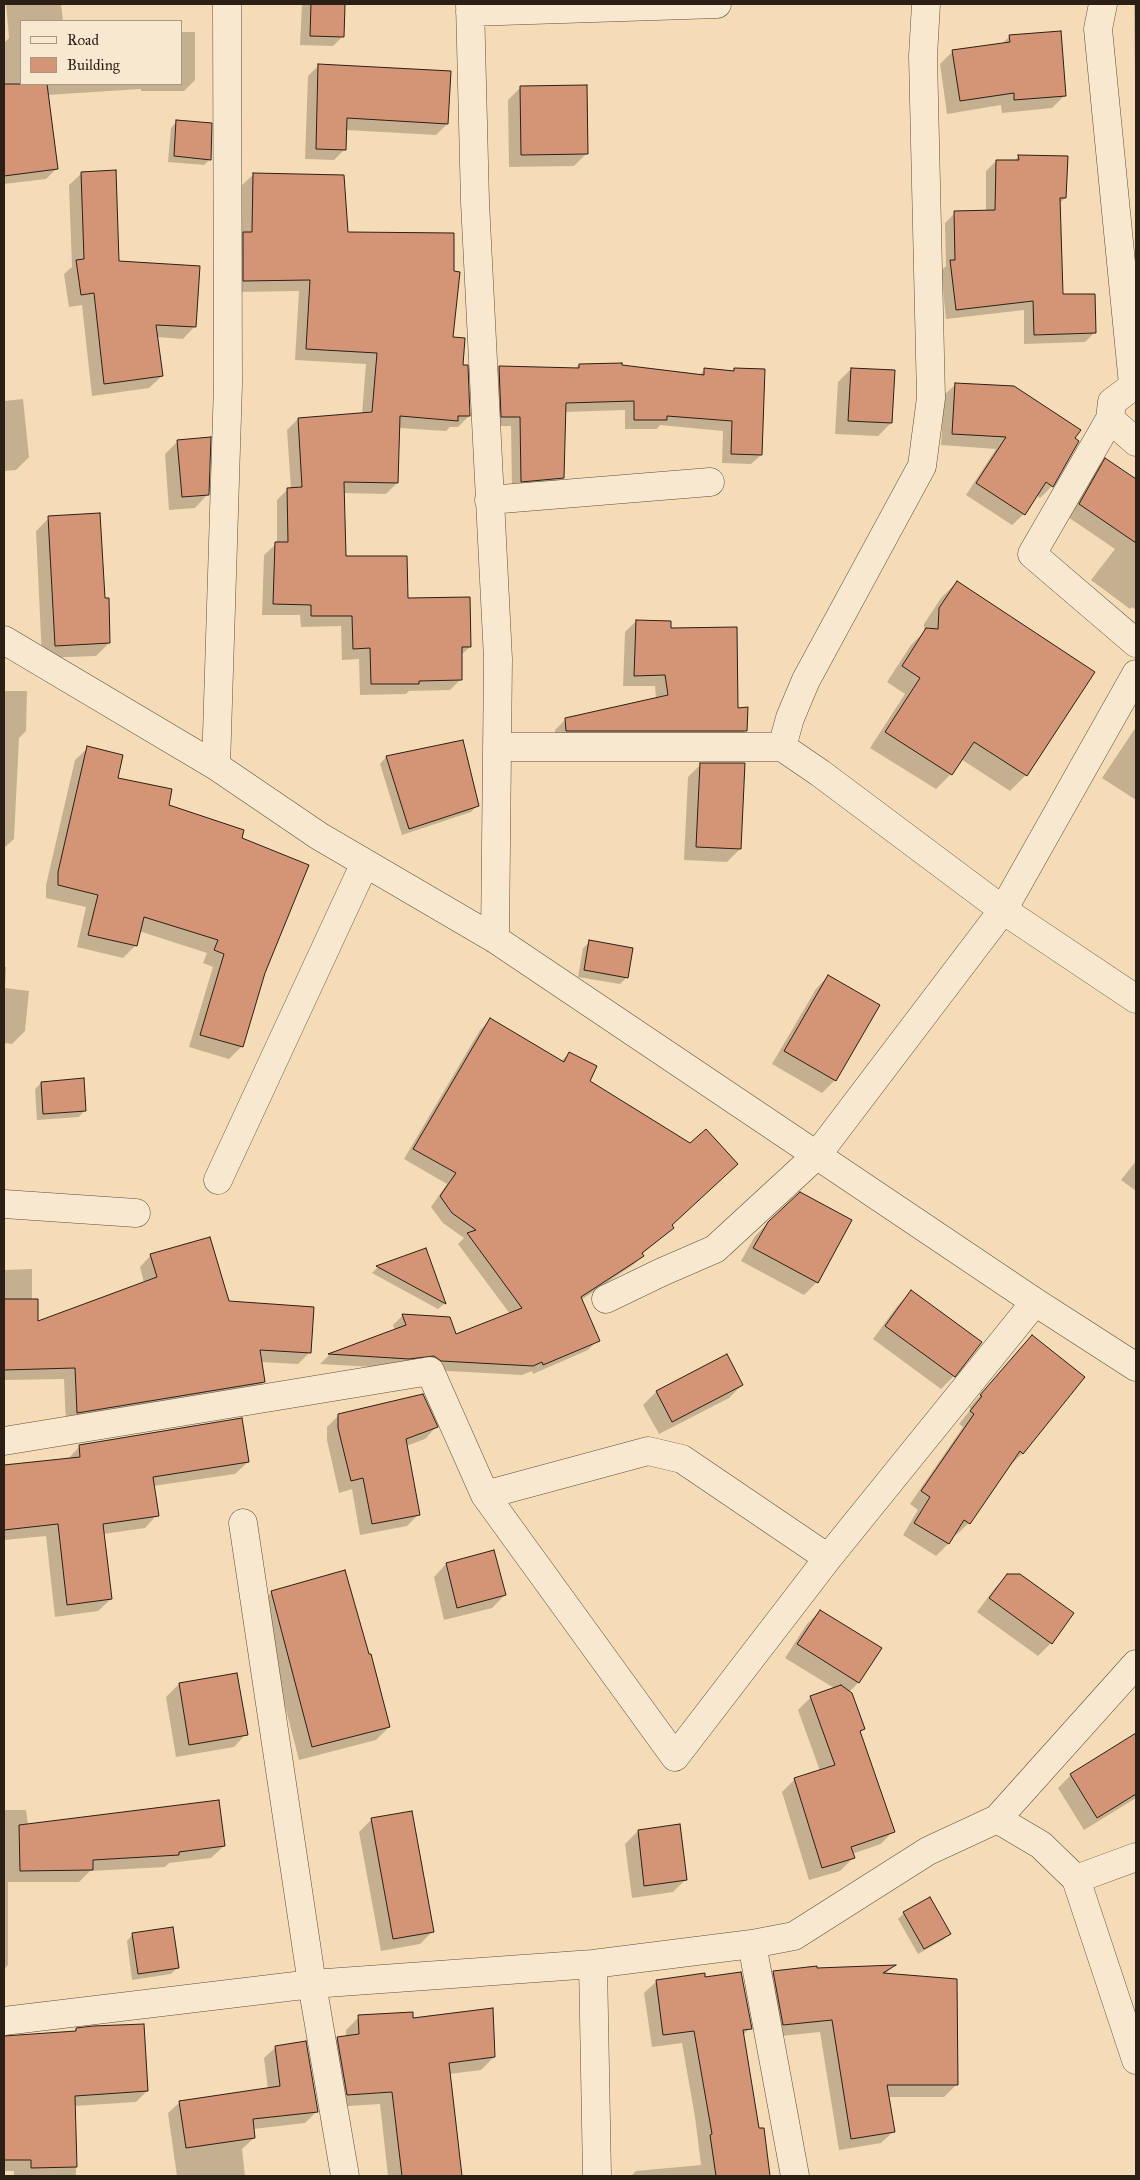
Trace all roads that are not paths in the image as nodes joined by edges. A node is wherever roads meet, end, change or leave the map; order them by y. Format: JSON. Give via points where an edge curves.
{"nodes":[{"id":1,"x":227,"y":4,"type":"edge"},
{"id":2,"x":717,"y":4,"type":"edge"},
{"id":3,"x":926,"y":4,"type":"edge"},
{"id":4,"x":1103,"y":4,"type":"edge"},
{"id":5,"x":470,"y":8,"type":"edge"},
{"id":6,"x":1135,"y":384,"type":"edge"},
{"id":7,"x":1110,"y":418,"type":"junction"},
{"id":8,"x":1136,"y":442,"type":"edge"},
{"id":9,"x":710,"y":482,"type":"dead end"},
{"id":10,"x":489,"y":500,"type":"junction"},
{"id":11,"x":4,"y":640,"type":"edge"},
{"id":12,"x":1136,"y":644,"type":"edge"},
{"id":13,"x":1136,"y":674,"type":"edge"},
{"id":14,"x":497,"y":747,"type":"junction"},
{"id":15,"x":782,"y":747,"type":"junction"},
{"id":16,"x":216,"y":766,"type":"junction"},
{"id":17,"x":365,"y":863,"type":"junction"},
{"id":18,"x":1003,"y":910,"type":"junction"},
{"id":19,"x":496,"y":939,"type":"junction"},
{"id":20,"x":1136,"y":999,"type":"edge"},
{"id":21,"x":817,"y":1155,"type":"junction"},
{"id":22,"x":218,"y":1180,"type":"dead end"},
{"id":23,"x":4,"y":1204,"type":"edge"},
{"id":24,"x":136,"y":1213,"type":"dead end"},
{"id":25,"x":606,"y":1299,"type":"dead end"},
{"id":26,"x":1035,"y":1302,"type":"junction"},
{"id":27,"x":1136,"y":1367,"type":"edge"},
{"id":28,"x":4,"y":1441,"type":"edge"},
{"id":29,"x":485,"y":1495,"type":"junction"},
{"id":30,"x":243,"y":1523,"type":"dead end"},
{"id":31,"x":828,"y":1558,"type":"junction"},
{"id":32,"x":1136,"y":1664,"type":"edge"},
{"id":33,"x":997,"y":1819,"type":"junction"},
{"id":34,"x":1136,"y":1857,"type":"edge"},
{"id":35,"x":1076,"y":1879,"type":"junction"},
{"id":36,"x":752,"y":1944,"type":"junction"},
{"id":37,"x":593,"y":1964,"type":"junction"},
{"id":38,"x":312,"y":1984,"type":"junction"},
{"id":39,"x":4,"y":2021,"type":"edge"},
{"id":40,"x":1136,"y":2060,"type":"edge"},
{"id":41,"x":346,"y":2176,"type":"edge"},
{"id":42,"x":597,"y":2176,"type":"edge"},
{"id":43,"x":795,"y":2176,"type":"edge"}],
"edges":[{"from":1,"to":16,"type":"street","via":[[228,384]]},
{"from":2,"to":5,"type":"street"},
{"from":3,"to":15,"type":"street","via":[[923,56],[931,398],[922,466],[806,680]]},
{"from":4,"to":6,"type":"street","via":[[1098,29]]},
{"from":5,"to":10,"type":"street"},
{"from":6,"to":7,"type":"street","via":[[1112,402]]},
{"from":7,"to":8,"type":"street"},
{"from":7,"to":12,"type":"street","via":[[1032,554]]},
{"from":9,"to":10,"type":"street"},
{"from":10,"to":14,"type":"street","via":[[498,659]]},
{"from":11,"to":16,"type":"street"},
{"from":13,"to":18,"type":"street"},
{"from":14,"to":15,"type":"street"},
{"from":14,"to":19,"type":"street"},
{"from":15,"to":18,"type":"street"},
{"from":16,"to":17,"type":"street"},
{"from":17,"to":19,"type":"street"},
{"from":17,"to":22,"type":"street"},
{"from":18,"to":20,"type":"street"},
{"from":18,"to":21,"type":"street"},
{"from":19,"to":21,"type":"street"},
{"from":21,"to":25,"type":"street","via":[[715,1249]]},
{"from":21,"to":26,"type":"street"},
{"from":23,"to":24,"type":"street"},
{"from":26,"to":27,"type":"street"},
{"from":26,"to":31,"type":"street"},
{"from":28,"to":29,"type":"street","via":[[430,1371]]},
{"from":29,"to":31,"type":"street","via":[[648,1451],[682,1459]]},
{"from":29,"to":31,"type":"street","via":[[676,1757]]},
{"from":30,"to":38,"type":"street"},
{"from":32,"to":33,"type":"street"},
{"from":33,"to":35,"type":"street","via":[[1041,1845]]},
{"from":33,"to":36,"type":"street","via":[[928,1851],[794,1936]]},
{"from":34,"to":35,"type":"street"},
{"from":35,"to":40,"type":"street"},
{"from":36,"to":37,"type":"street"},
{"from":36,"to":43,"type":"street"},
{"from":37,"to":38,"type":"street"},
{"from":37,"to":42,"type":"street"},
{"from":38,"to":39,"type":"street"},
{"from":38,"to":41,"type":"street"}]}
